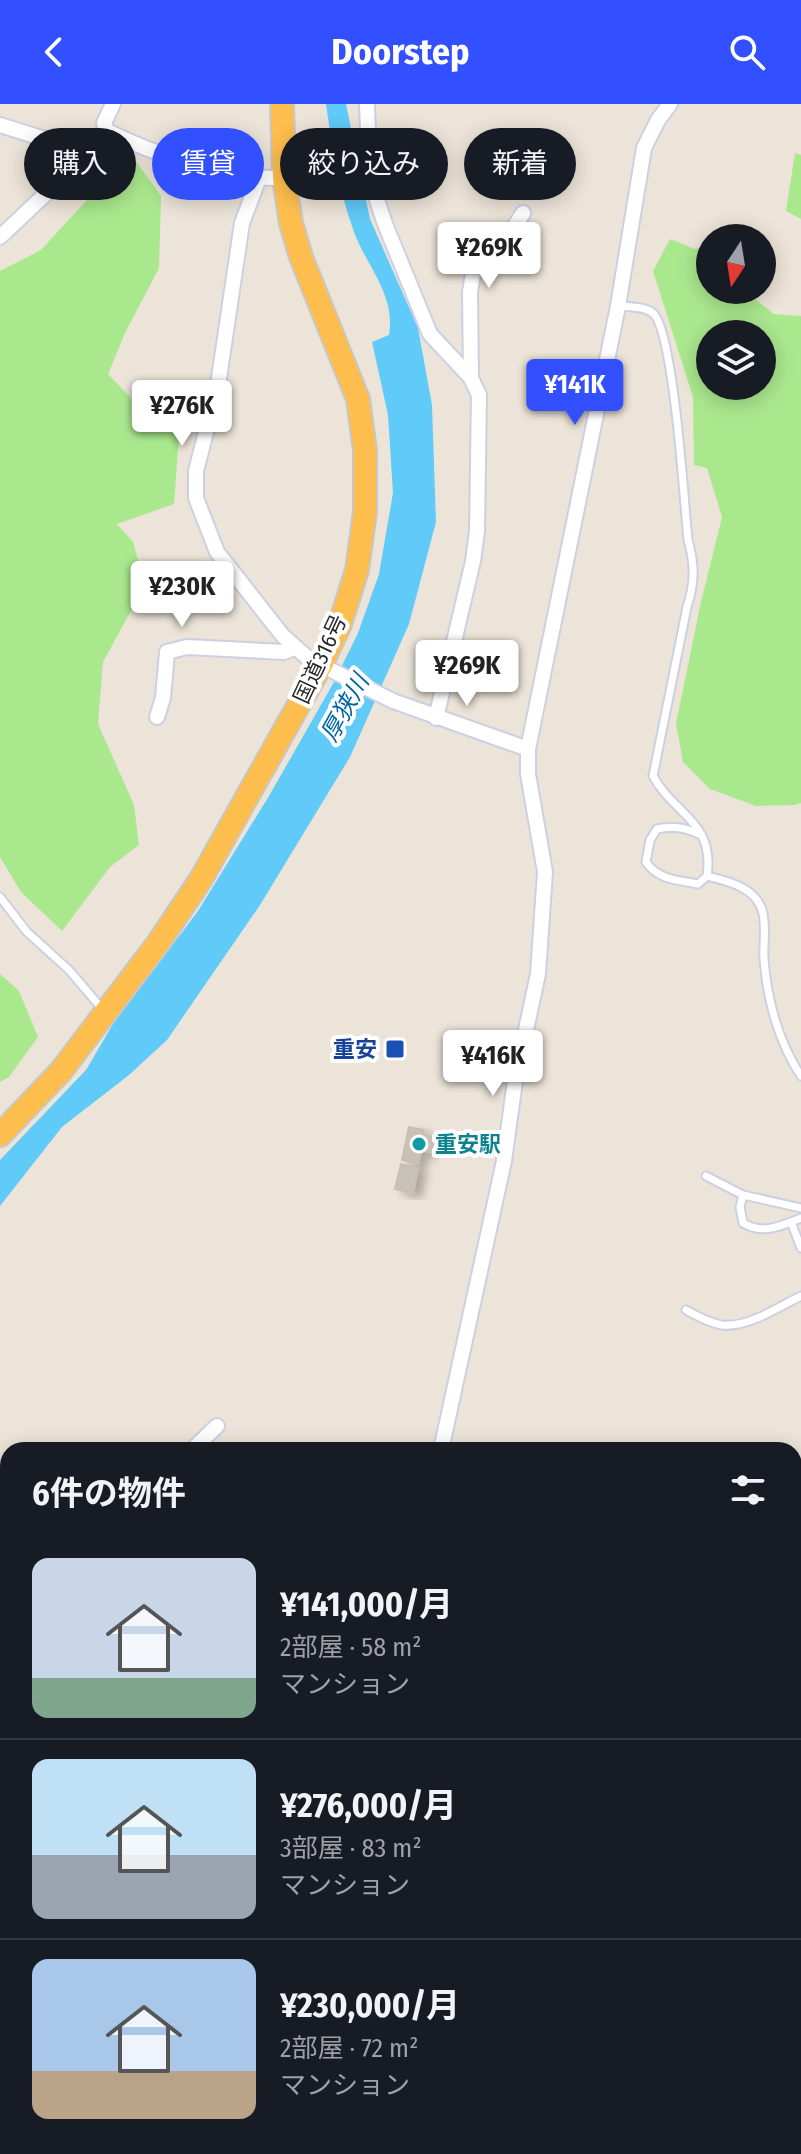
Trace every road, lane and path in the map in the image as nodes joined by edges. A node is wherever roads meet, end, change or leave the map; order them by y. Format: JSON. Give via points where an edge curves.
{"nodes":[{"id":1,"x":113,"y":104,"type":"edge"},
{"id":2,"x":282,"y":104,"type":"edge"},
{"id":3,"x":367,"y":104,"type":"edge"},
{"id":4,"x":670,"y":104,"type":"edge"},
{"id":5,"x":0,"y":125,"type":"edge"},
{"id":6,"x":106,"y":128,"type":"edge"},
{"id":7,"x":283,"y":128,"type":"edge"},
{"id":8,"x":24,"y":133,"type":"edge"},
{"id":9,"x":41,"y":200,"type":"edge"},
{"id":10,"x":251,"y":200,"type":"edge"},
{"id":11,"x":287,"y":200,"type":"edge"},
{"id":12,"x":523,"y":213,"type":"dead end"},
{"id":13,"x":0,"y":237,"type":"edge"},
{"id":14,"x":618,"y":306,"type":"junction"},
{"id":15,"x":471,"y":378,"type":"junction"},
{"id":16,"x":294,"y":648,"type":"junction"},
{"id":17,"x":326,"y":667,"type":"junction"},
{"id":18,"x":157,"y":717,"type":"dead end"},
{"id":19,"x":436,"y":718,"type":"junction"},
{"id":20,"x":528,"y":749,"type":"junction"},
{"id":21,"x":701,"y":835,"type":"junction"},
{"id":22,"x":707,"y":876,"type":"junction"},
{"id":23,"x":0,"y":897,"type":"edge"},
{"id":24,"x":106,"y":1013,"type":"junction"},
{"id":25,"x":801,"y":1076,"type":"edge"},
{"id":26,"x":0,"y":1135,"type":"edge"},
{"id":27,"x":706,"y":1176,"type":"dead end"},
{"id":28,"x":743,"y":1195,"type":"junction"},
{"id":29,"x":801,"y":1208,"type":"edge"},
{"id":30,"x":801,"y":1218,"type":"edge"},
{"id":31,"x":791,"y":1222,"type":"junction"},
{"id":32,"x":801,"y":1248,"type":"edge"},
{"id":33,"x":801,"y":1296,"type":"edge"},
{"id":34,"x":686,"y":1310,"type":"dead end"},
{"id":35,"x":217,"y":1426,"type":"dead end"},
{"id":36,"x":200,"y":1442,"type":"edge"},
{"id":37,"x":443,"y":1442,"type":"edge"}],
"edges":[{"from":1,"to":6,"type":"street"},
{"from":2,"to":7,"type":"highway","name":"国道316号"},
{"from":3,"to":15,"type":"street","via":[[371,174],[385,224],[430,334]]},
{"from":4,"to":14,"type":"street","via":[[644,148]]},
{"from":5,"to":8,"type":"street"},
{"from":9,"to":13,"type":"street"},
{"from":10,"to":16,"type":"street","via":[[242,223],[218,385],[196,471],[196,498],[217,552]]},
{"from":11,"to":17,"type":"highway","name":"国道316号","via":[[301,257],[358,399],[365,451],[365,512],[357,570]]},
{"from":12,"to":15,"type":"street","via":[[512,231],[483,250],[475,262]]},
{"from":14,"to":20,"type":"street"},
{"from":14,"to":21,"type":"lane","via":[[655,315],[671,373],[694,588],[653,776]]},
{"from":15,"to":19,"type":"street","via":[[479,395],[477,531]]},
{"from":16,"to":17,"type":"street"},
{"from":16,"to":18,"type":"street","via":[[284,652],[187,647],[167,652]]},
{"from":17,"to":19,"type":"street"},
{"from":17,"to":24,"type":"highway","name":"国道316号","via":[[201,879]]},
{"from":19,"to":20,"type":"street"},
{"from":20,"to":37,"type":"street","via":[[545,872],[538,974]]},
{"from":21,"to":22,"type":"lane","via":[[710,856]]},
{"from":21,"to":22,"type":"lane","via":[[682,827],[657,829],[646,862],[666,878],[698,884]]},
{"from":22,"to":25,"type":"lane","via":[[736,884],[763,910],[768,996]]},
{"from":23,"to":24,"type":"lane"},
{"from":24,"to":26,"type":"highway","name":"国道316号","via":[[61,1071]]},
{"from":27,"to":28,"type":"lane"},
{"from":28,"to":29,"type":"lane"},
{"from":28,"to":31,"type":"lane","via":[[743,1223],[752,1229]]},
{"from":30,"to":31,"type":"lane"},
{"from":31,"to":32,"type":"lane"},
{"from":33,"to":34,"type":"lane","via":[[734,1325],[712,1323]]},
{"from":35,"to":36,"type":"street"}]}
